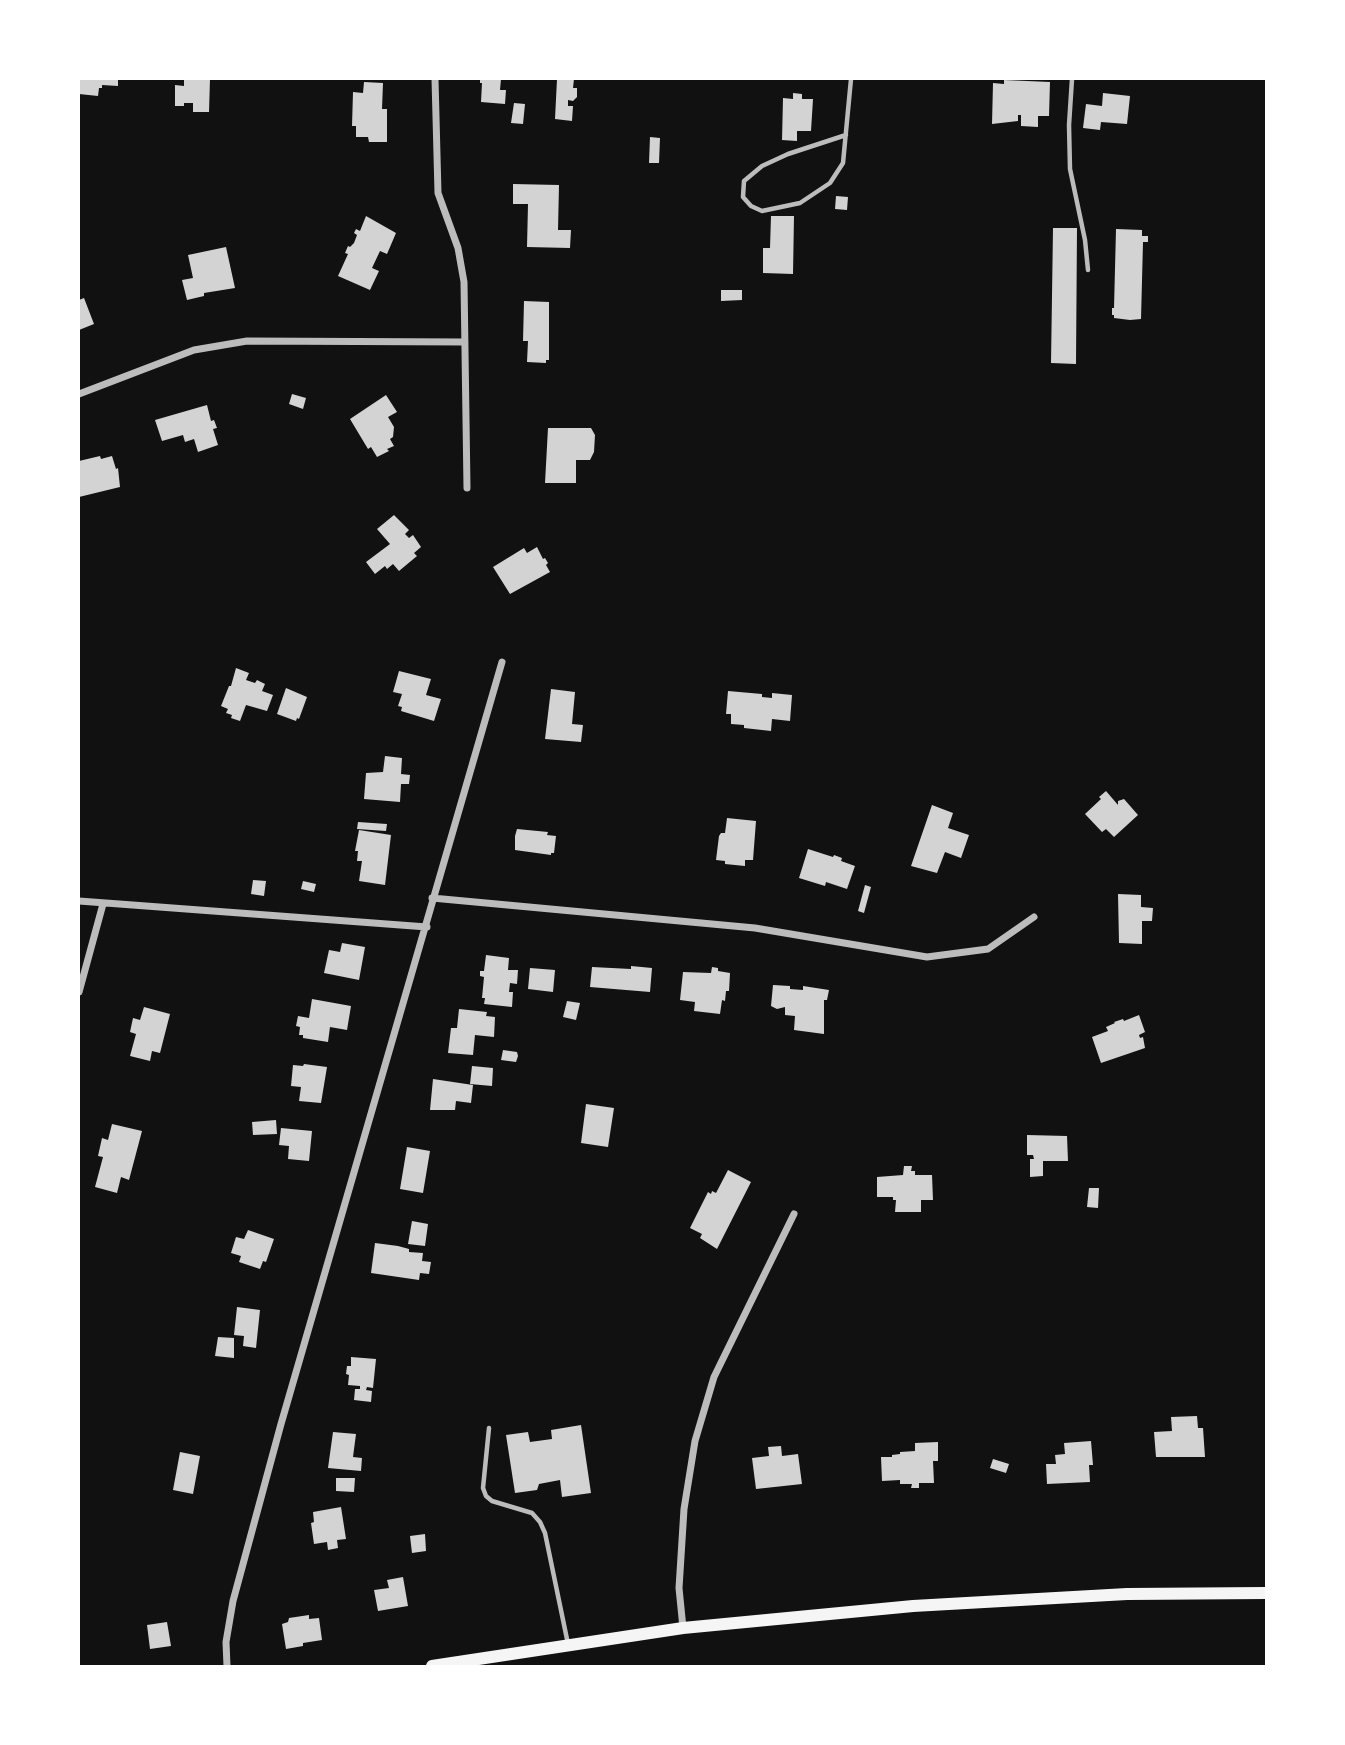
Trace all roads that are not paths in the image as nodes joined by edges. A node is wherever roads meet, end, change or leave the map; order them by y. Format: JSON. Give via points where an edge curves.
{"nodes":[{"id":1,"x":435,"y":79,"type":"edge"},
{"id":2,"x":851,"y":79,"type":"edge"},
{"id":3,"x":1072,"y":79,"type":"edge"},
{"id":4,"x":846,"y":135,"type":"junction"},
{"id":5,"x":1088,"y":270,"type":"dead end"},
{"id":6,"x":465,"y":342,"type":"junction"},
{"id":7,"x":79,"y":394,"type":"edge"},
{"id":8,"x":467,"y":488,"type":"dead end"},
{"id":9,"x":502,"y":662,"type":"dead end"},
{"id":10,"x":432,"y":898,"type":"junction"},
{"id":11,"x":79,"y":901,"type":"edge"},
{"id":12,"x":103,"y":904,"type":"junction"},
{"id":13,"x":1034,"y":917,"type":"dead end"},
{"id":14,"x":427,"y":927,"type":"junction"},
{"id":15,"x":79,"y":992,"type":"edge"},
{"id":16,"x":794,"y":1214,"type":"dead end"},
{"id":17,"x":489,"y":1428,"type":"dead end"},
{"id":18,"x":1266,"y":1593,"type":"edge"},
{"id":19,"x":683,"y":1628,"type":"junction"},
{"id":20,"x":568,"y":1645,"type":"junction"},
{"id":21,"x":227,"y":1666,"type":"edge"},
{"id":22,"x":432,"y":1666,"type":"edge"}],
"edges":[{"from":1,"to":6,"type":"street","via":[[438,193],[458,248]]},
{"from":2,"to":4,"type":"lane"},
{"from":3,"to":5,"type":"lane","via":[[1070,169]]},
{"from":4,"to":4,"type":"lane","via":[[843,163],[830,183],[800,203],[762,211],[743,197],[744,181],[762,166]]},
{"from":6,"to":7,"type":"street","via":[[247,341],[194,350]]},
{"from":6,"to":8,"type":"street"},
{"from":9,"to":10,"type":"street"},
{"from":10,"to":13,"type":"street","via":[[755,928],[927,957],[988,949]]},
{"from":10,"to":14,"type":"street"},
{"from":11,"to":12,"type":"street"},
{"from":12,"to":14,"type":"street"},
{"from":12,"to":15,"type":"street"},
{"from":14,"to":21,"type":"street","via":[[233,1601]]},
{"from":16,"to":19,"type":"street","via":[[714,1377],[695,1441],[684,1509],[679,1588]]},
{"from":17,"to":20,"type":"lane","via":[[483,1488],[492,1501],[533,1513],[540,1522]]},
{"from":18,"to":19,"type":"main road","via":[[990,1601]]},
{"from":19,"to":20,"type":"main road"},
{"from":20,"to":22,"type":"main road"}]}
